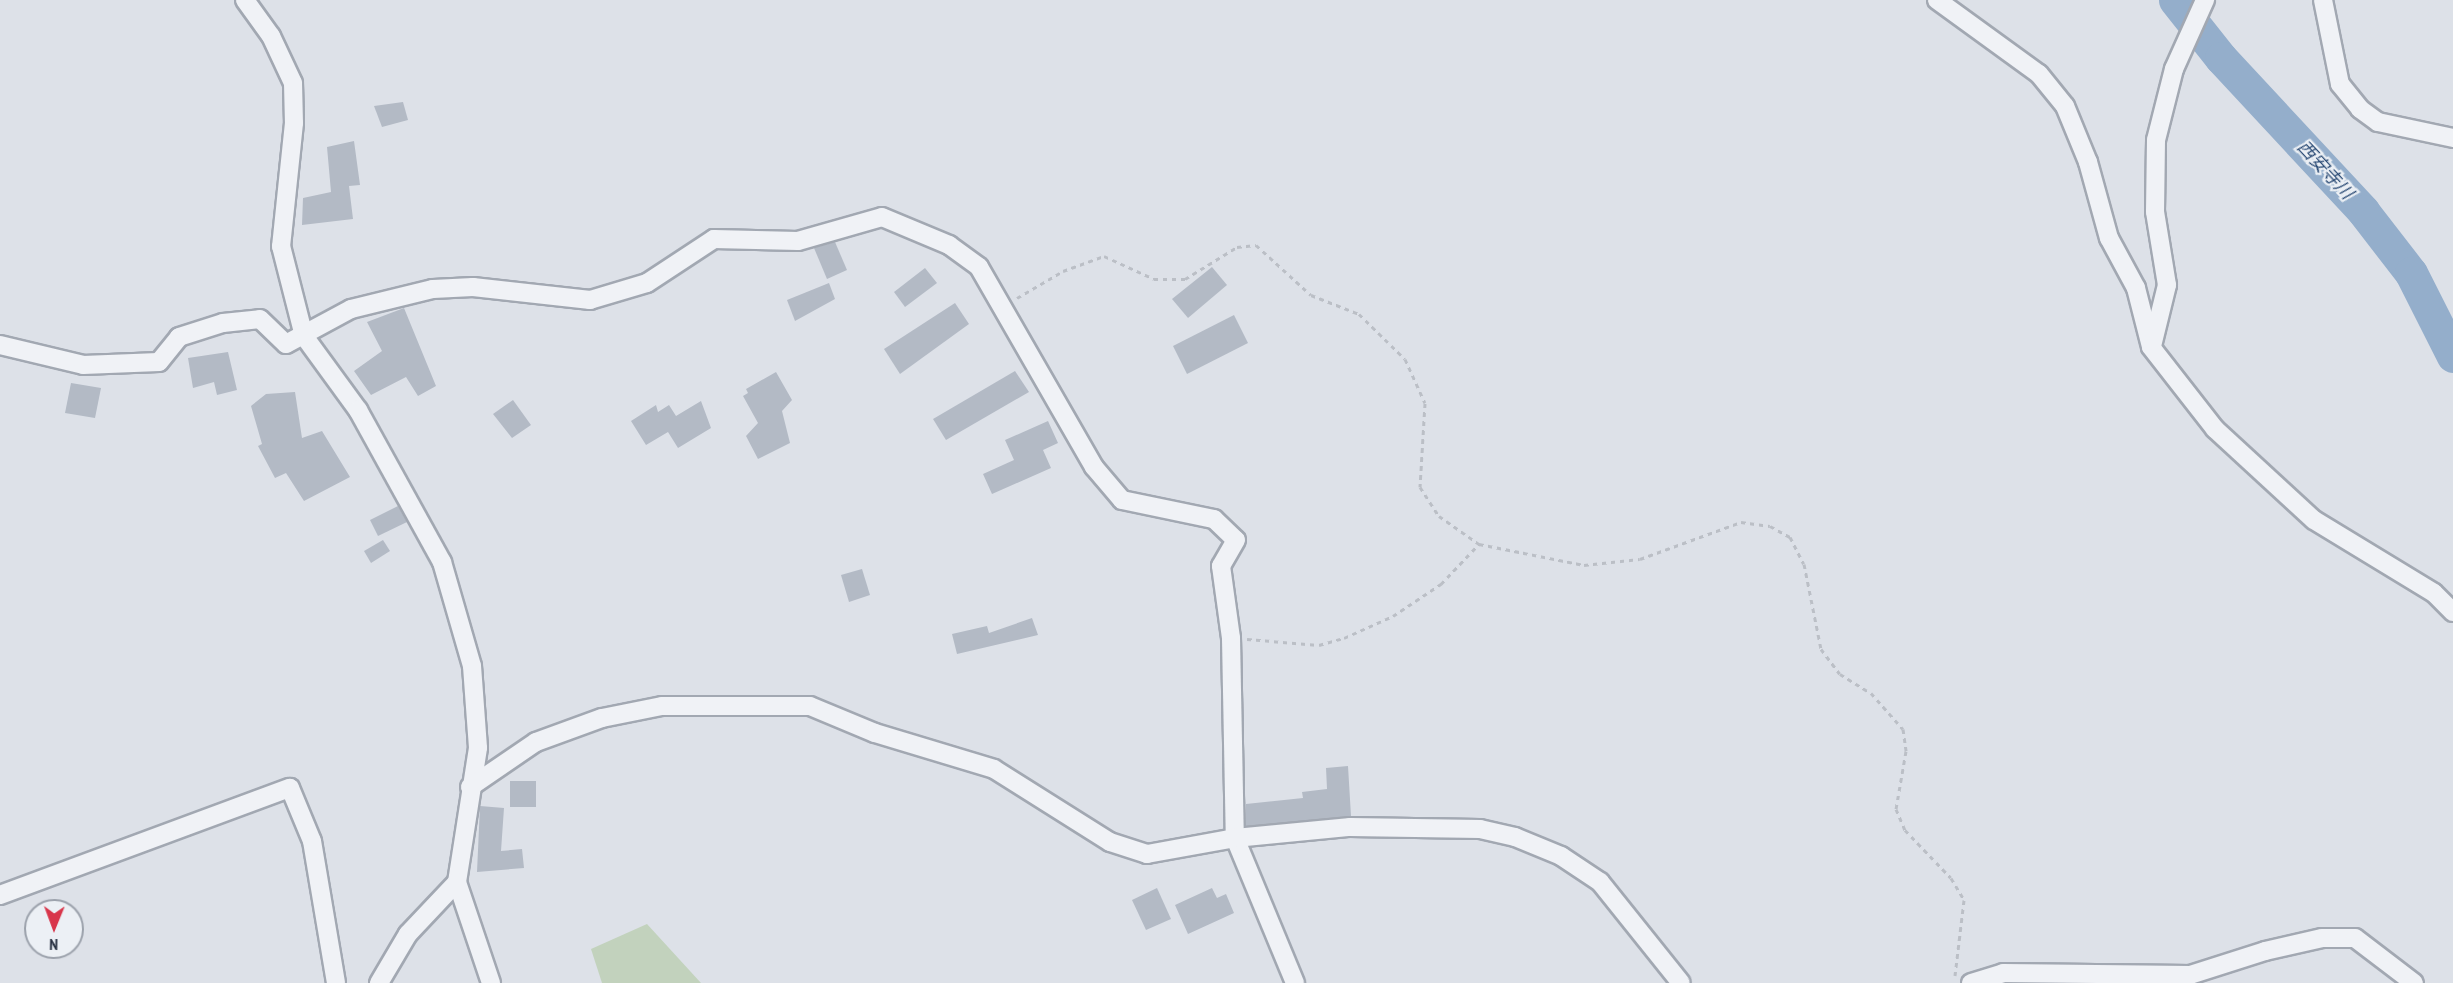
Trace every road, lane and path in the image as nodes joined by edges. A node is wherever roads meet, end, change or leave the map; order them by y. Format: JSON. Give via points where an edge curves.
{"nodes":[{"id":1,"x":245,"y":0,"type":"edge"},
{"id":2,"x":1937,"y":0,"type":"edge"},
{"id":3,"x":2205,"y":0,"type":"edge"},
{"id":4,"x":2323,"y":0,"type":"edge"},
{"id":5,"x":2453,"y":138,"type":"edge"},
{"id":6,"x":1002,"y":312,"type":"junction"},
{"id":7,"x":304,"y":336,"type":"junction"},
{"id":8,"x":0,"y":345,"type":"edge"},
{"id":9,"x":2151,"y":347,"type":"junction"},
{"id":10,"x":1479,"y":544,"type":"junction"},
{"id":11,"x":2453,"y":612,"type":"edge"},
{"id":12,"x":1231,"y":638,"type":"junction"},
{"id":13,"x":470,"y":787,"type":"junction"},
{"id":14,"x":1235,"y":838,"type":"junction"},
{"id":15,"x":458,"y":882,"type":"junction"},
{"id":16,"x":0,"y":895,"type":"edge"},
{"id":17,"x":336,"y":983,"type":"edge"},
{"id":18,"x":379,"y":983,"type":"edge"},
{"id":19,"x":491,"y":983,"type":"edge"},
{"id":20,"x":1295,"y":983,"type":"edge"},
{"id":21,"x":1681,"y":983,"type":"edge"},
{"id":22,"x":1953,"y":983,"type":"edge"},
{"id":23,"x":1971,"y":983,"type":"edge"},
{"id":24,"x":2414,"y":983,"type":"edge"}],
"edges":[{"from":1,"to":7,"type":"street","via":[[271,36],[293,83],[294,123],[281,246]]},
{"from":2,"to":9,"type":"street","via":[[2039,74],[2065,106],[2088,162],[2109,238],[2136,288]]},
{"from":3,"to":9,"type":"street","via":[[2174,69],[2156,140],[2155,212],[2167,285]]},
{"from":4,"to":5,"type":"street","via":[[2340,84],[2360,109],[2378,122]]},
{"from":6,"to":7,"type":"street","via":[[979,267],[949,245],[882,217],[798,241],[714,239],[647,284],[590,300],[473,287],[434,289],[351,309]]},
{"from":6,"to":10,"type":"path","via":[[1028,289],[1104,256],[1154,279],[1185,279],[1237,247],[1256,245],[1311,295],[1359,314],[1405,359],[1425,404],[1420,487],[1439,516]]},
{"from":6,"to":12,"type":"street","via":[[1094,467],[1122,500],[1214,519],[1236,540],[1221,566]]},
{"from":7,"to":8,"type":"street","via":[[286,344],[260,319],[223,323],[179,338],[159,362],[83,365]]},
{"from":7,"to":13,"type":"street","via":[[358,410],[442,562],[472,666],[478,748]]},
{"from":9,"to":11,"type":"street","via":[[2215,429],[2287,498],[2434,593]]},
{"from":10,"to":12,"type":"path","via":[[1441,584],[1393,616],[1344,638],[1319,645]]},
{"from":10,"to":22,"type":"path","via":[[1584,565],[1640,559],[1741,522],[1770,526],[1790,537],[1804,564],[1821,649],[1840,674],[1871,693],[1903,729],[1906,751],[1896,809],[1905,830],[1951,878],[1964,900]]},
{"from":12,"to":14,"type":"street"},
{"from":13,"to":14,"type":"street","via":[[536,742],[602,718],[662,706],[810,706],[866,730],[994,769],[1110,842],[1147,855]]},
{"from":13,"to":15,"type":"street"},
{"from":14,"to":20,"type":"street"},
{"from":14,"to":21,"type":"street","via":[[1350,827],[1480,829],[1515,837],[1561,856],[1600,882]]},
{"from":15,"to":18,"type":"street","via":[[408,934]]},
{"from":15,"to":19,"type":"street"},
{"from":16,"to":17,"type":"street","via":[[290,788],[312,841]]},
{"from":23,"to":24,"type":"street","via":[[2003,973],[2190,975],[2276,948],[2355,938]]}]}
